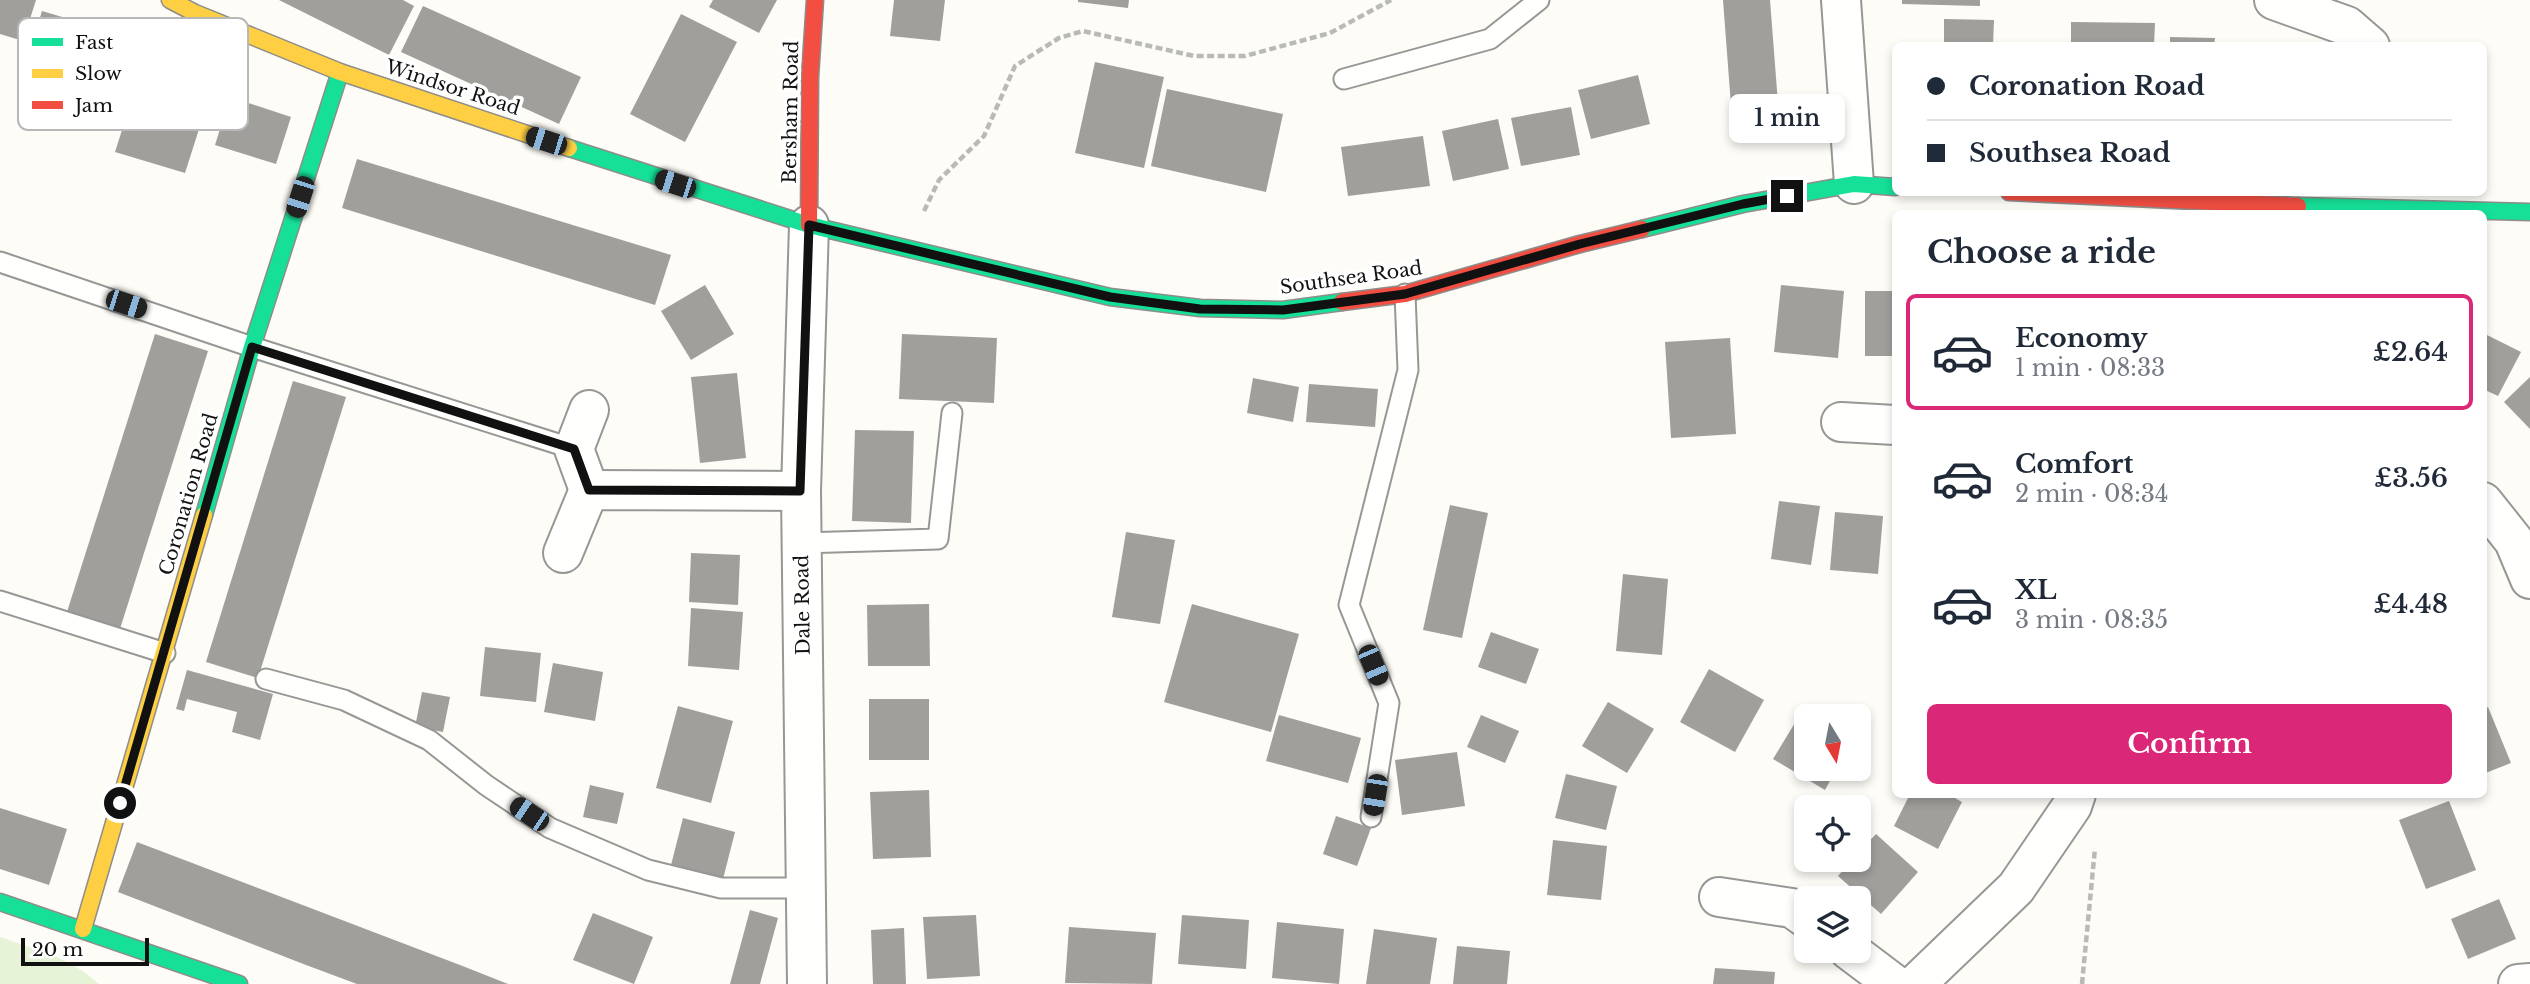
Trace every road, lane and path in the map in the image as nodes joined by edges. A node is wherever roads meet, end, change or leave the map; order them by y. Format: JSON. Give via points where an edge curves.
{"nodes":[{"id":1,"x":170,"y":0,"type":"edge"},
{"id":2,"x":815,"y":0,"type":"edge"},
{"id":3,"x":1391,"y":0,"type":"edge"},
{"id":4,"x":1539,"y":0,"type":"edge"},
{"id":5,"x":1841,"y":0,"type":"edge"},
{"id":6,"x":2274,"y":0,"type":"edge"},
{"id":7,"x":207,"y":18,"type":"edge"},
{"id":8,"x":248,"y":35,"type":"edge"},
{"id":9,"x":2365,"y":42,"type":"edge"},
{"id":10,"x":340,"y":72,"type":"junction"},
{"id":11,"x":1344,"y":79,"type":"dead end"},
{"id":12,"x":1854,"y":184,"type":"junction"},
{"id":13,"x":1892,"y":187,"type":"edge"},
{"id":14,"x":2063,"y":196,"type":"edge"},
{"id":15,"x":2238,"y":209,"type":"edge"},
{"id":16,"x":2335,"y":210,"type":"edge"},
{"id":17,"x":2487,"y":212,"type":"edge"},
{"id":18,"x":2530,"y":212,"type":"edge"},
{"id":19,"x":809,"y":225,"type":"junction"},
{"id":20,"x":905,"y":249,"type":"junction"},
{"id":21,"x":0,"y":262,"type":"edge"},
{"id":22,"x":1405,"y":294,"type":"junction"},
{"id":23,"x":252,"y":347,"type":"junction"},
{"id":24,"x":589,"y":410,"type":"dead end"},
{"id":25,"x":952,"y":413,"type":"dead end"},
{"id":26,"x":1841,"y":422,"type":"dead end"},
{"id":27,"x":1892,"y":425,"type":"edge"},
{"id":28,"x":574,"y":449,"type":"junction"},
{"id":29,"x":589,"y":490,"type":"junction"},
{"id":30,"x":800,"y":491,"type":"junction"},
{"id":31,"x":2487,"y":507,"type":"edge"},
{"id":32,"x":801,"y":542,"type":"junction"},
{"id":33,"x":563,"y":553,"type":"dead end"},
{"id":34,"x":2530,"y":579,"type":"edge"},
{"id":35,"x":0,"y":601,"type":"edge"},
{"id":36,"x":165,"y":653,"type":"junction"},
{"id":37,"x":266,"y":679,"type":"dead end"},
{"id":38,"x":2075,"y":798,"type":"edge"},
{"id":39,"x":1371,"y":817,"type":"dead end"},
{"id":40,"x":2096,"y":839,"type":"dead end"},
{"id":41,"x":805,"y":888,"type":"junction"},
{"id":42,"x":1719,"y":897,"type":"dead end"},
{"id":43,"x":0,"y":902,"type":"edge"},
{"id":44,"x":1794,"y":909,"type":"edge"},
{"id":45,"x":83,"y":929,"type":"junction"},
{"id":46,"x":1866,"y":963,"type":"edge"},
{"id":47,"x":2530,"y":983,"type":"edge"},
{"id":48,"x":239,"y":984,"type":"edge"},
{"id":49,"x":807,"y":984,"type":"edge"},
{"id":50,"x":1894,"y":984,"type":"edge"},
{"id":51,"x":1916,"y":984,"type":"edge"},
{"id":52,"x":2082,"y":984,"type":"edge"},
{"id":53,"x":2518,"y":984,"type":"edge"}],
"edges":[{"from":1,"to":7,"type":"main road","name":"Windsor Road"},
{"from":2,"to":19,"type":"main road","name":"Bersham Road"},
{"from":3,"to":20,"type":"path","via":[[1330,33],[1245,55],[1194,56],[1083,31],[1059,38],[1015,66],[984,136],[939,180]]},
{"from":4,"to":11,"type":"lane","via":[[1490,39]]},
{"from":5,"to":12,"type":"street"},
{"from":6,"to":9,"type":"street","via":[[2347,26]]},
{"from":8,"to":10,"type":"main road","name":"Windsor Road"},
{"from":10,"to":19,"type":"main road","name":"Windsor Road"},
{"from":10,"to":23,"type":"main road","name":"Coronation Road"},
{"from":12,"to":13,"type":"main road","name":"Southsea Road"},
{"from":12,"to":22,"type":"main road","name":"Southsea Road","via":[[1743,204]]},
{"from":14,"to":15,"type":"main road"},
{"from":15,"to":16,"type":"main road"},
{"from":17,"to":18,"type":"main road"},
{"from":19,"to":20,"type":"main road","name":"Southsea Road"},
{"from":19,"to":30,"type":"street","name":"Dale Road"},
{"from":20,"to":22,"type":"main road","name":"Southsea Road","via":[[1110,297],[1200,309],[1283,310]]},
{"from":21,"to":23,"type":"lane"},
{"from":22,"to":39,"type":"lane","via":[[1408,370],[1349,606],[1389,704]]},
{"from":23,"to":28,"type":"lane"},
{"from":23,"to":36,"type":"main road","name":"Coronation Road"},
{"from":24,"to":28,"type":"street"},
{"from":25,"to":32,"type":"lane","via":[[938,539]]},
{"from":26,"to":27,"type":"street"},
{"from":28,"to":29,"type":"street"},
{"from":29,"to":30,"type":"street"},
{"from":29,"to":33,"type":"street"},
{"from":30,"to":32,"type":"street","name":"Dale Road"},
{"from":31,"to":34,"type":"street","via":[[2514,541]]},
{"from":32,"to":41,"type":"street","name":"Dale Road"},
{"from":35,"to":36,"type":"lane"},
{"from":36,"to":45,"type":"main road","name":"Coronation Road"},
{"from":37,"to":41,"type":"lane","via":[[344,700],[429,740],[550,828],[648,870],[721,888]]},
{"from":38,"to":51,"type":"street","via":[[2016,888]]},
{"from":40,"to":52,"type":"path"},
{"from":41,"to":49,"type":"street","name":"Dale Road"},
{"from":42,"to":44,"type":"street"},
{"from":43,"to":45,"type":"main road"},
{"from":45,"to":48,"type":"main road"},
{"from":46,"to":50,"type":"street"},
{"from":47,"to":53,"type":"street"}]}
